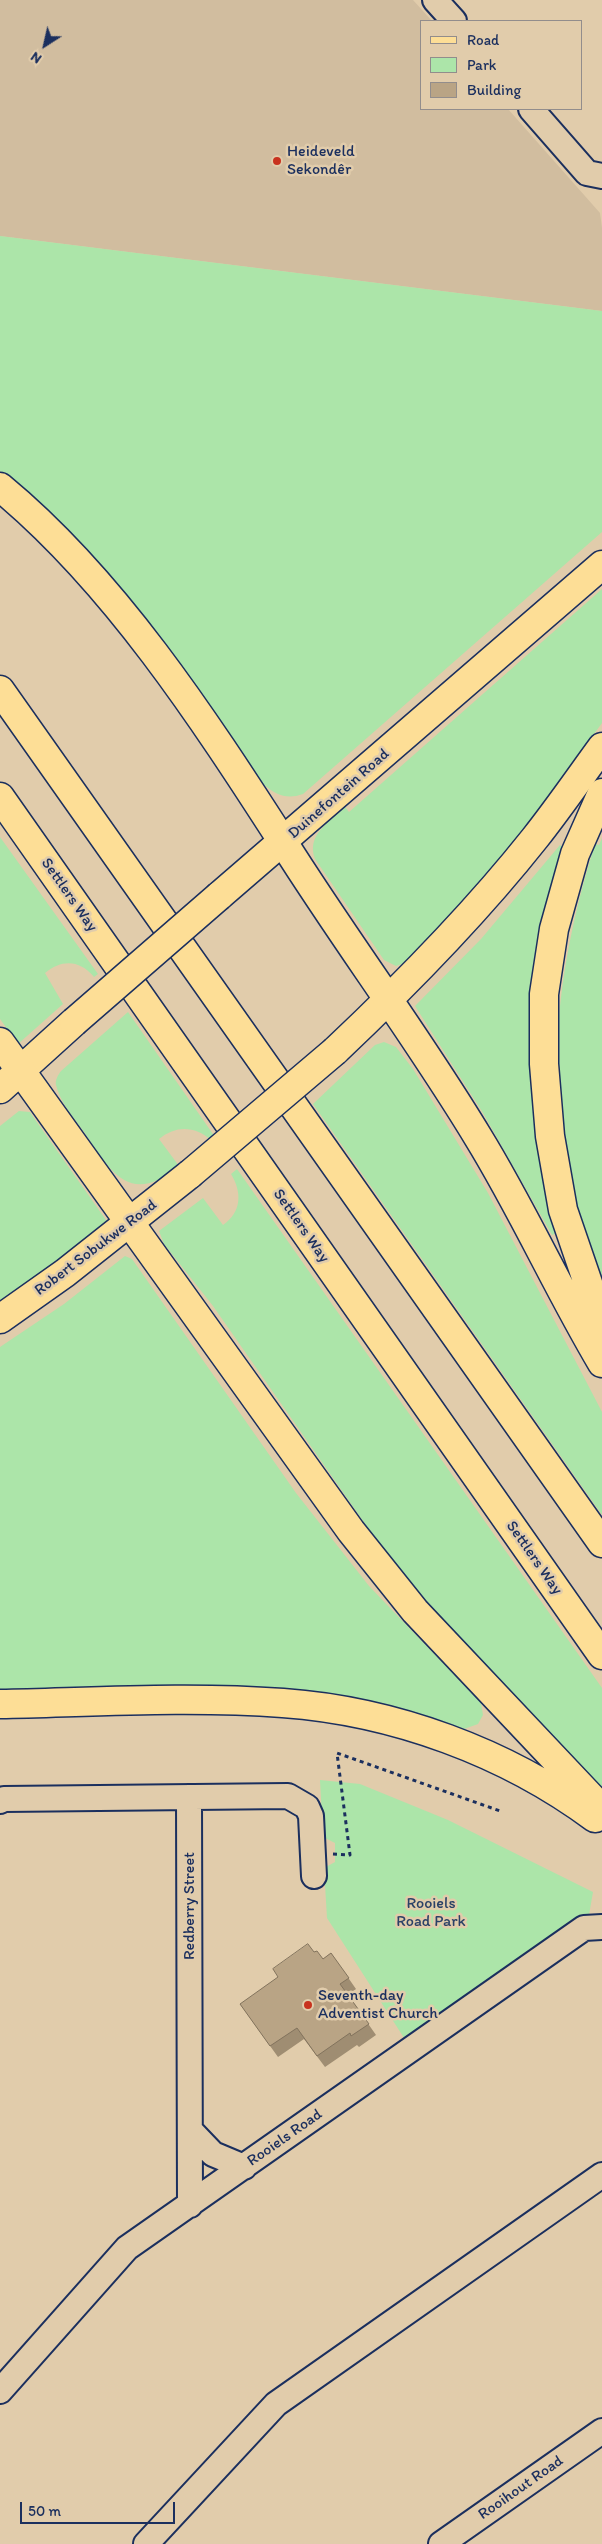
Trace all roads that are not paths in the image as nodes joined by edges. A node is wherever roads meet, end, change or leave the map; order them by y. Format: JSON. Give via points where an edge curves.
{"nodes":[{"id":1,"x":435,"y":0,"type":"edge"},
{"id":2,"x":453,"y":20,"type":"edge"},
{"id":3,"x":532,"y":110,"type":"edge"},
{"id":4,"x":602,"y":176,"type":"edge"},
{"id":5,"x":0,"y":487,"type":"edge"},
{"id":6,"x":602,"y":565,"type":"edge"},
{"id":7,"x":0,"y":690,"type":"edge"},
{"id":8,"x":602,"y":747,"type":"edge"},
{"id":9,"x":602,"y":793,"type":"edge"},
{"id":10,"x":0,"y":797,"type":"edge"},
{"id":11,"x":282,"y":842,"type":"junction"},
{"id":12,"x":388,"y":1000,"type":"junction"},
{"id":13,"x":0,"y":1042,"type":"edge"},
{"id":14,"x":21,"y":1071,"type":"junction"},
{"id":15,"x":0,"y":1090,"type":"edge"},
{"id":16,"x":130,"y":1223,"type":"junction"},
{"id":17,"x":0,"y":1320,"type":"edge"},
{"id":18,"x":602,"y":1324,"type":"edge"},
{"id":19,"x":602,"y":1363,"type":"edge"},
{"id":20,"x":602,"y":1543,"type":"edge"},
{"id":21,"x":602,"y":1655,"type":"edge"},
{"id":22,"x":0,"y":1704,"type":"edge"},
{"id":23,"x":189,"y":1797,"type":"junction"},
{"id":24,"x":0,"y":1801,"type":"edge"},
{"id":25,"x":602,"y":1809,"type":"edge"},
{"id":26,"x":602,"y":1824,"type":"edge"},
{"id":27,"x":314,"y":1876,"type":"dead end"},
{"id":28,"x":602,"y":1927,"type":"edge"},
{"id":29,"x":191,"y":2131,"type":"junction"},
{"id":30,"x":244,"y":2167,"type":"junction"},
{"id":31,"x":602,"y":2175,"type":"edge"},
{"id":32,"x":190,"y":2205,"type":"junction"},
{"id":33,"x":0,"y":2391,"type":"edge"},
{"id":34,"x":602,"y":2431,"type":"edge"},
{"id":35,"x":146,"y":2544,"type":"edge"},
{"id":36,"x":441,"y":2544,"type":"edge"}],
"edges":[{"from":1,"to":2,"type":"street"},
{"from":3,"to":4,"type":"street","via":[[587,173]]},
{"from":5,"to":11,"type":"main road","via":[[78,559],[130,623],[188,701]]},
{"from":6,"to":11,"type":"main road","name":"Duinefontein Road"},
{"from":7,"to":20,"type":"main road"},
{"from":8,"to":12,"type":"main road","via":[[507,872]]},
{"from":9,"to":18,"type":"main road","via":[[575,854],[554,929],[544,994],[544,1064],[550,1136],[563,1210]]},
{"from":10,"to":21,"type":"main road","name":"Settlers Way"},
{"from":11,"to":12,"type":"main road"},
{"from":11,"to":14,"type":"main road","name":"Duinefontein Road","bridge":true},
{"from":12,"to":16,"type":"main road","name":"Robert Sobukwe Road","bridge":true,"via":[[335,1051]]},
{"from":12,"to":19,"type":"main road","via":[[478,1137]]},
{"from":13,"to":14,"type":"main road"},
{"from":14,"to":15,"type":"main road"},
{"from":14,"to":16,"type":"main road"},
{"from":16,"to":17,"type":"main road","name":"Robert Sobukwe Road"},
{"from":16,"to":25,"type":"main road","via":[[301,1464],[415,1611]]},
{"from":22,"to":26,"type":"main road","via":[[221,1700],[284,1703],[359,1713],[446,1738],[486,1755],[557,1793]]},
{"from":23,"to":24,"type":"street"},
{"from":23,"to":27,"type":"street","via":[[288,1796],[296,1799],[307,1806],[311,1816]]},
{"from":23,"to":29,"type":"street","name":"Redberry Street"},
{"from":28,"to":30,"type":"street","name":"Rooiels Road","via":[[584,1928]]},
{"from":29,"to":30,"type":"street","via":[[213,2154]]},
{"from":29,"to":32,"type":"street","name":"Redberry Street"},
{"from":30,"to":32,"type":"street","name":"Rooiels Road"},
{"from":31,"to":35,"type":"street","via":[[276,2404]]},
{"from":32,"to":33,"type":"street","name":"Rooiels Road","via":[[128,2248]]},
{"from":34,"to":36,"type":"street","name":"Rooihout Road"}]}
